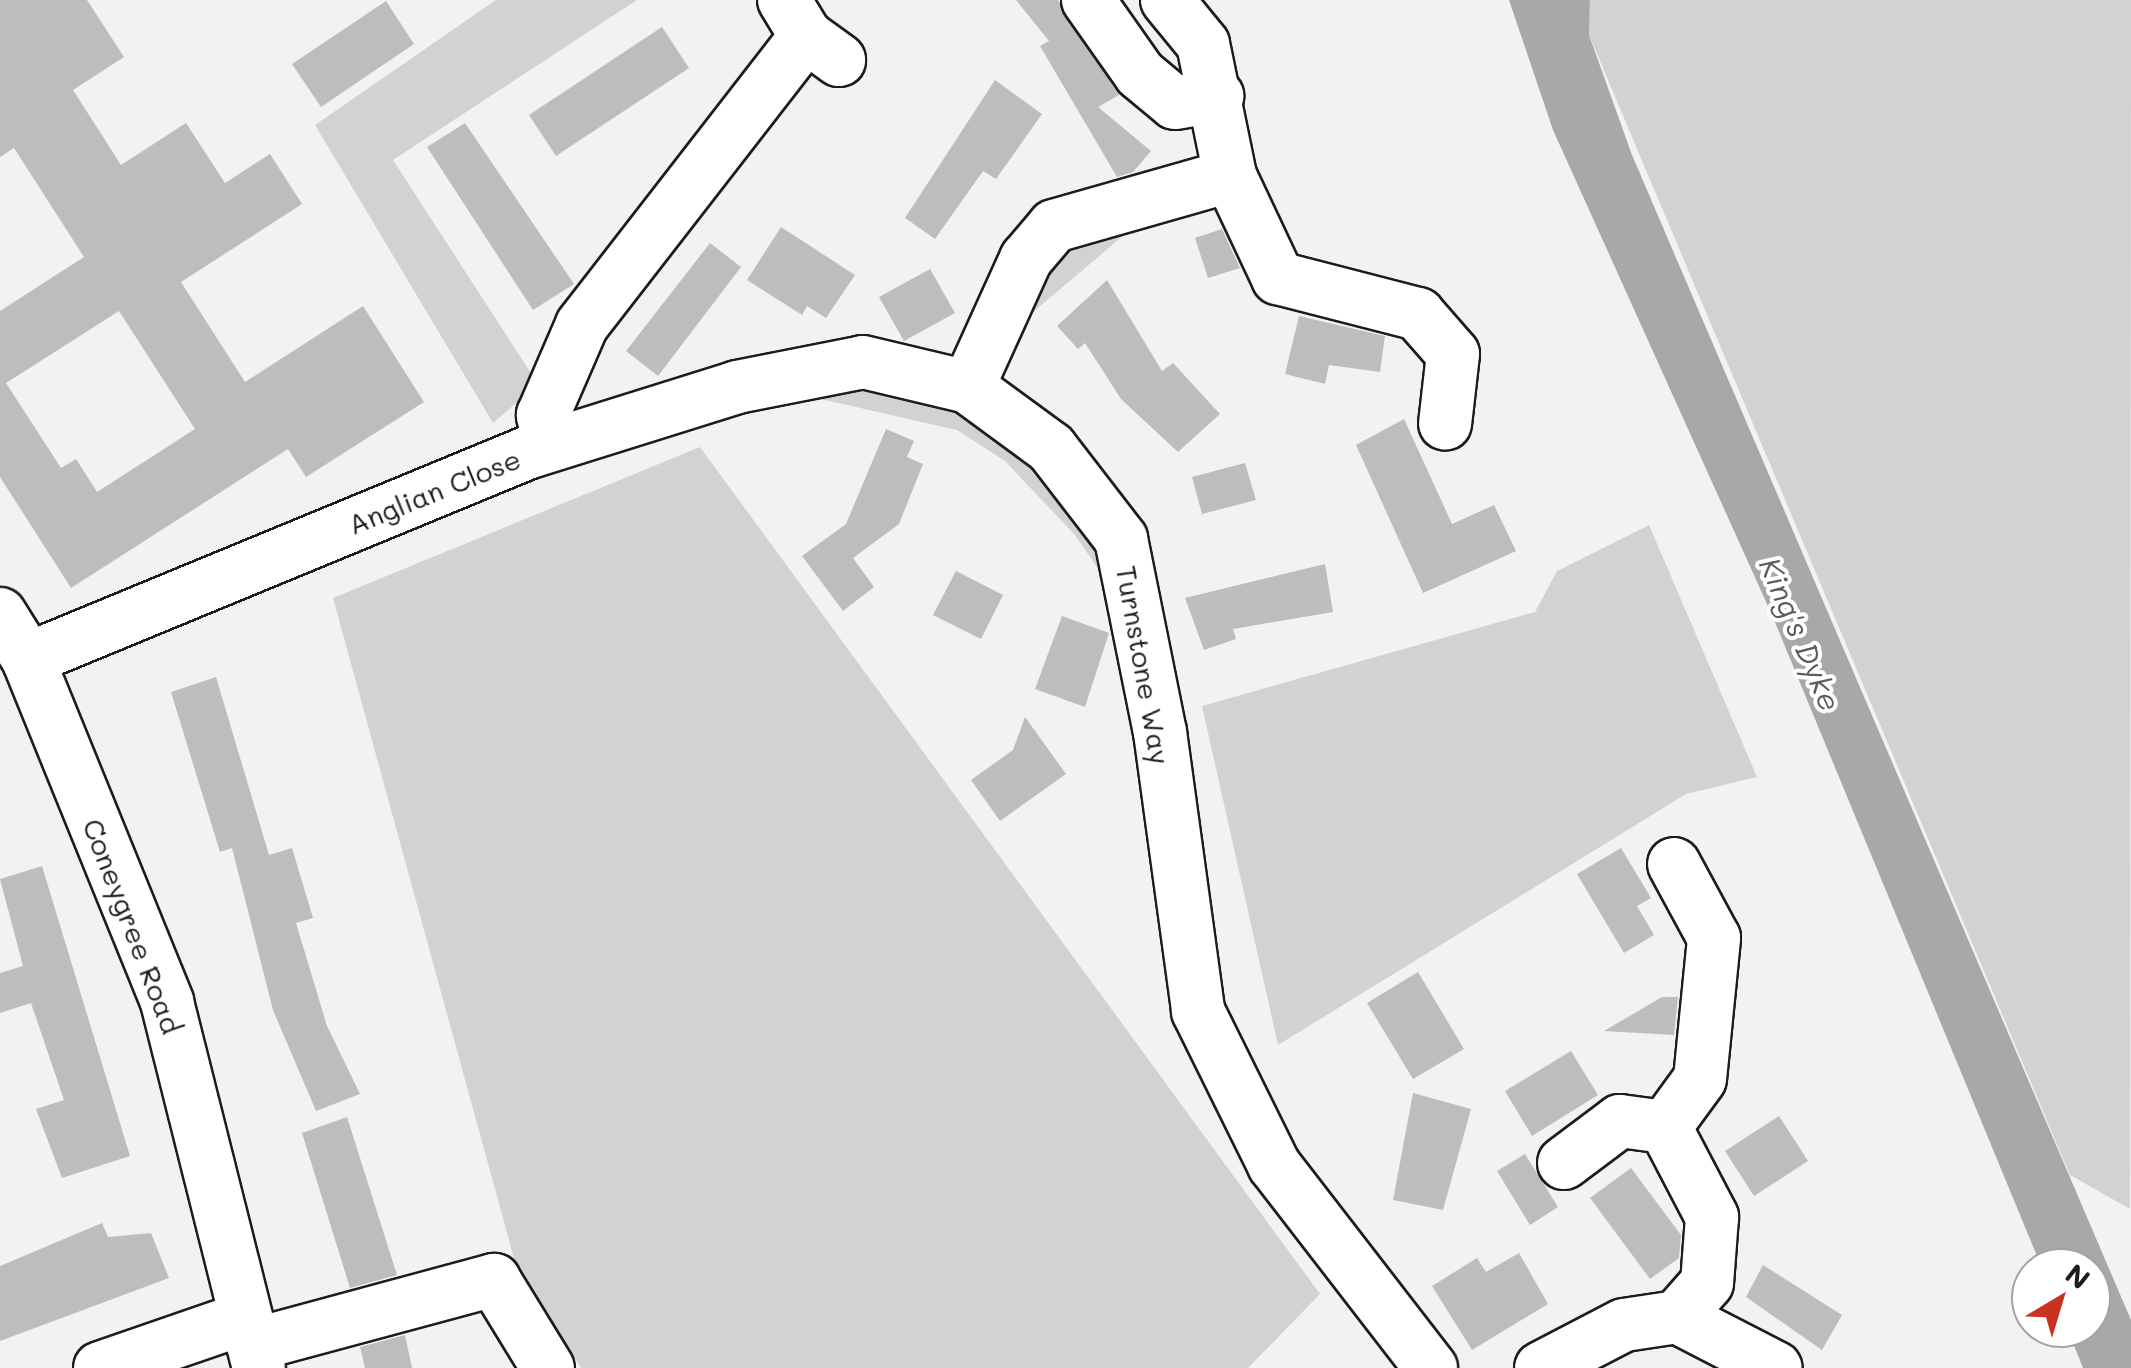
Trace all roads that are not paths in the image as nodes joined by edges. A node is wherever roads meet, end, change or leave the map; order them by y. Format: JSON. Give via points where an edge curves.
{"nodes":[{"id":1,"x":1088,"y":0,"type":"edge"},
{"id":2,"x":1167,"y":0,"type":"edge"},
{"id":3,"x":810,"y":32,"type":"edge"},
{"id":4,"x":1217,"y":96,"type":"junction"},
{"id":5,"x":1230,"y":176,"type":"junction"},
{"id":6,"x":968,"y":386,"type":"junction"},
{"id":7,"x":1445,"y":424,"type":"dead end"},
{"id":8,"x":550,"y":444,"type":"junction"},
{"id":9,"x":0,"y":614,"type":"edge"},
{"id":10,"x":28,"y":659,"type":"junction"},
{"id":11,"x":1674,"y":864,"type":"dead end"},
{"id":12,"x":1665,"y":1127,"type":"junction"},
{"id":13,"x":1564,"y":1163,"type":"dead end"},
{"id":14,"x":1677,"y":1317,"type":"junction"},
{"id":15,"x":252,"y":1344,"type":"edge"},
{"id":16,"x":100,"y":1368,"type":"edge"},
{"id":17,"x":548,"y":1368,"type":"edge"},
{"id":18,"x":1431,"y":1368,"type":"edge"},
{"id":19,"x":1541,"y":1368,"type":"edge"},
{"id":20,"x":1776,"y":1368,"type":"edge"}],
"edges":[{"from":1,"to":4,"type":"street","via":[[1140,74],[1175,103]]},
{"from":2,"to":4,"type":"street","via":[[1203,44]]},
{"from":3,"to":8,"type":"street","name":"Anglian Close","via":[[582,325],[543,415]]},
{"from":4,"to":5,"type":"street"},
{"from":5,"to":6,"type":"street","via":[[1054,226],[1026,259]]},
{"from":5,"to":7,"type":"street","via":[[1278,278],[1418,314],[1453,354]]},
{"from":6,"to":8,"type":"street","name":"Turnstone Way","via":[[863,362],[737,387]]},
{"from":6,"to":18,"type":"street","name":"Turnstone Way","via":[[1051,448],[1121,539],[1160,732],[1198,1011],[1274,1164]]},
{"from":8,"to":10,"type":"street","name":"Anglian Close"},
{"from":9,"to":10,"type":"street","name":"Coneygree Road"},
{"from":10,"to":15,"type":"street","name":"Coneygree Road","via":[[167,1002]]},
{"from":11,"to":12,"type":"street","via":[[1714,938],[1700,1079]]},
{"from":12,"to":13,"type":"street","via":[[1620,1121]]},
{"from":12,"to":14,"type":"street","via":[[1712,1217],[1707,1283]]},
{"from":14,"to":19,"type":"street","via":[[1624,1324]]},
{"from":14,"to":20,"type":"street"},
{"from":15,"to":16,"type":"street"},
{"from":15,"to":17,"type":"street","via":[[494,1280]]}]}
